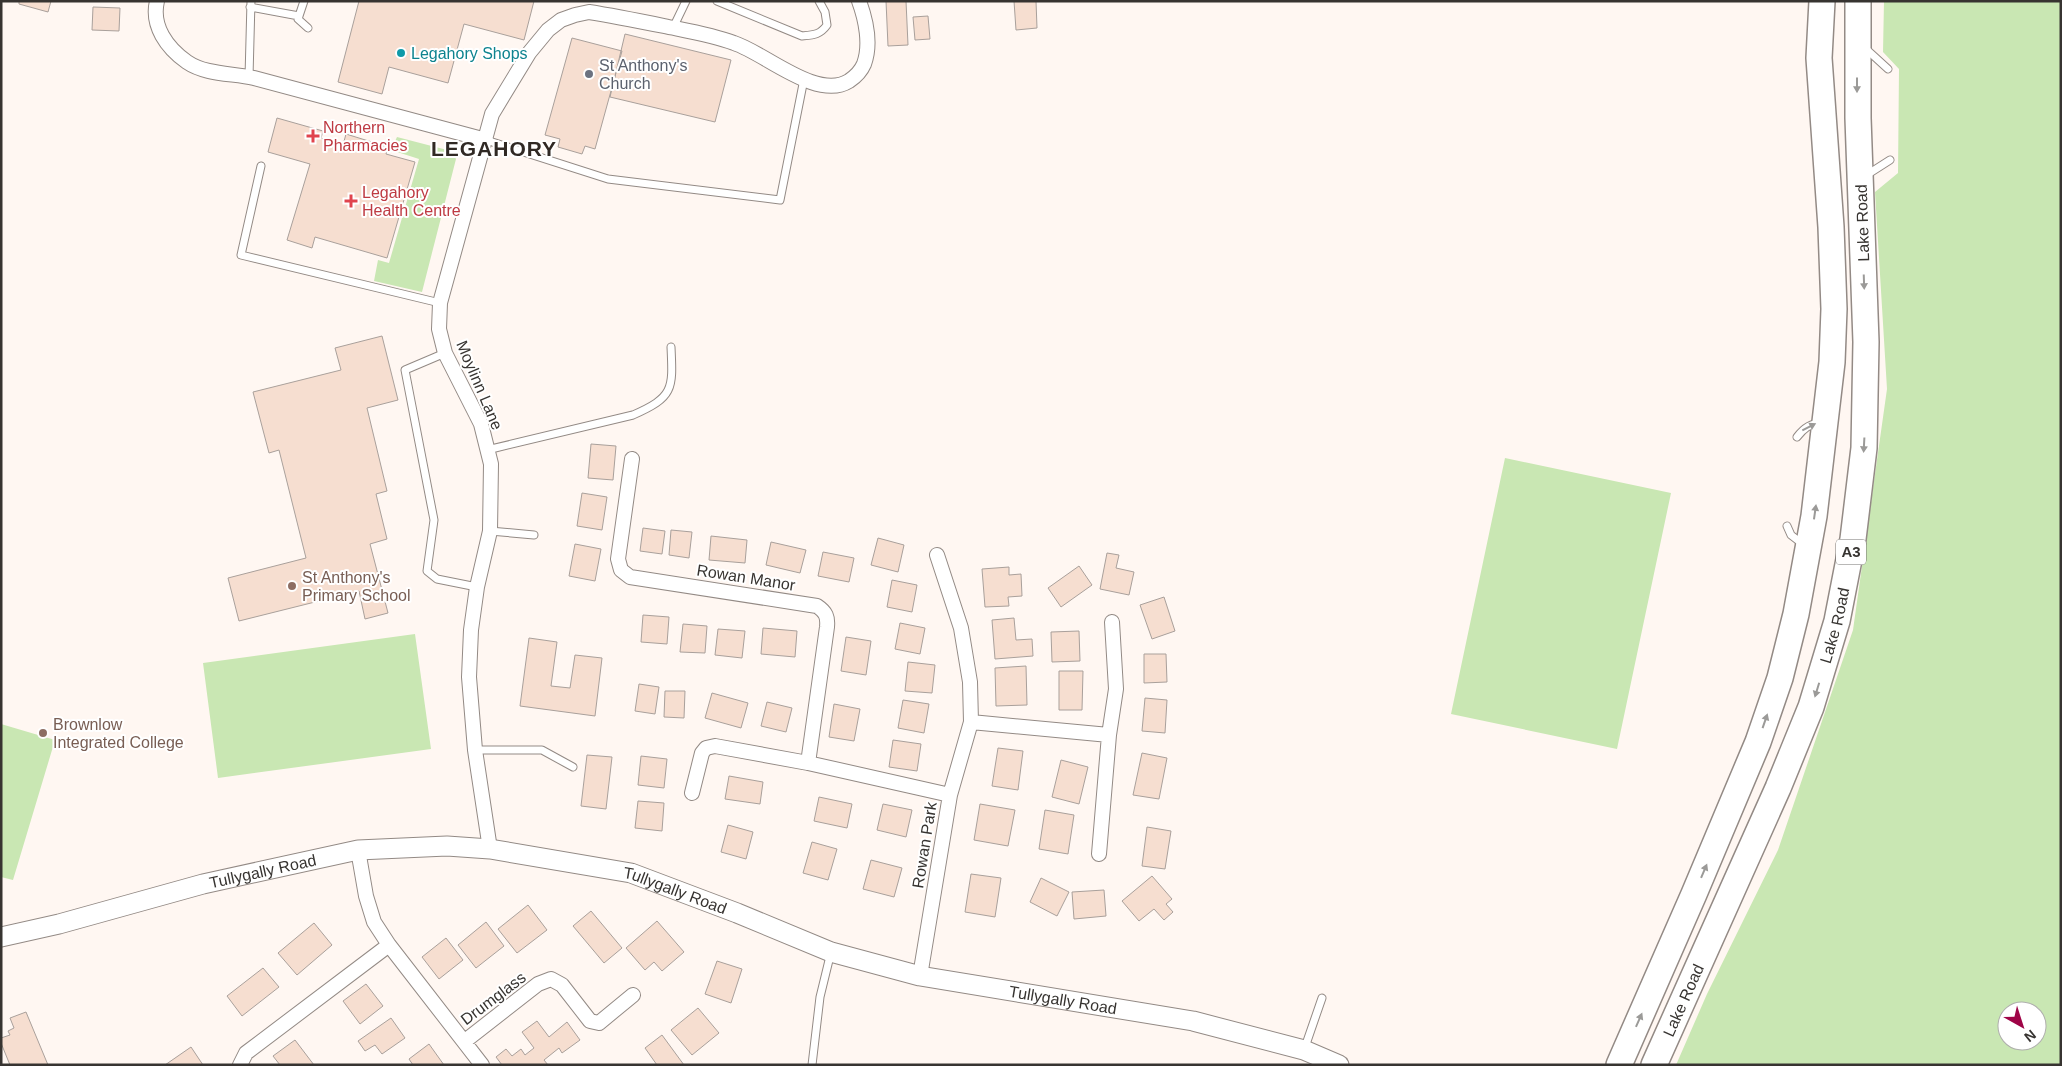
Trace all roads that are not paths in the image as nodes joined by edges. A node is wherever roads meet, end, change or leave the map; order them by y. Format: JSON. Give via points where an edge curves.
{"nodes":[{"id":1,"x":157,"y":1,"type":"edge"},
{"id":2,"x":304,"y":1,"type":"edge"},
{"id":3,"x":686,"y":1,"type":"edge"},
{"id":4,"x":717,"y":1,"type":"edge"},
{"id":5,"x":819,"y":1,"type":"edge"},
{"id":6,"x":858,"y":1,"type":"edge"},
{"id":7,"x":1822,"y":1,"type":"edge"},
{"id":8,"x":1858,"y":1,"type":"edge"},
{"id":9,"x":250,"y":4,"type":"edge"},
{"id":10,"x":299,"y":16,"type":"junction"},
{"id":11,"x":308,"y":28,"type":"dead end"},
{"id":12,"x":673,"y":28,"type":"junction"},
{"id":13,"x":1857,"y":42,"type":"junction"},
{"id":14,"x":1888,"y":69,"type":"dead end"},
{"id":15,"x":249,"y":77,"type":"junction"},
{"id":16,"x":804,"y":79,"type":"junction"},
{"id":17,"x":486,"y":140,"type":"junction"},
{"id":18,"x":1890,"y":160,"type":"dead end"},
{"id":19,"x":262,"y":166,"type":"dead end"},
{"id":20,"x":1860,"y":179,"type":"junction"},
{"id":21,"x":440,"y":304,"type":"junction"},
{"id":22,"x":671,"y":347,"type":"dead end"},
{"id":23,"x":445,"y":353,"type":"junction"},
{"id":24,"x":1826,"y":423,"type":"junction"},
{"id":25,"x":1797,"y":437,"type":"dead end"},
{"id":26,"x":487,"y":450,"type":"junction"},
{"id":27,"x":632,"y":458,"type":"dead end"},
{"id":28,"x":1787,"y":526,"type":"dead end"},
{"id":29,"x":490,"y":531,"type":"junction"},
{"id":30,"x":534,"y":535,"type":"dead end"},
{"id":31,"x":1809,"y":547,"type":"junction"},
{"id":32,"x":937,"y":555,"type":"dead end"},
{"id":33,"x":477,"y":587,"type":"junction"},
{"id":34,"x":1112,"y":622,"type":"dead end"},
{"id":35,"x":971,"y":722,"type":"junction"},
{"id":36,"x":1109,"y":735,"type":"junction"},
{"id":37,"x":475,"y":750,"type":"junction"},
{"id":38,"x":808,"y":763,"type":"junction"},
{"id":39,"x":573,"y":767,"type":"dead end"},
{"id":40,"x":692,"y":793,"type":"dead end"},
{"id":41,"x":950,"y":795,"type":"junction"},
{"id":42,"x":490,"y":848,"type":"junction"},
{"id":43,"x":358,"y":850,"type":"junction"},
{"id":44,"x":1099,"y":854,"type":"dead end"},
{"id":45,"x":1,"y":937,"type":"edge"},
{"id":46,"x":389,"y":945,"type":"junction"},
{"id":47,"x":831,"y":952,"type":"junction"},
{"id":48,"x":920,"y":976,"type":"junction"},
{"id":49,"x":633,"y":995,"type":"dead end"},
{"id":50,"x":1322,"y":998,"type":"dead end"},
{"id":51,"x":465,"y":1041,"type":"junction"},
{"id":52,"x":1304,"y":1050,"type":"junction"},
{"id":53,"x":240,"y":1065,"type":"edge"},
{"id":54,"x":482,"y":1065,"type":"edge"},
{"id":55,"x":812,"y":1065,"type":"edge"},
{"id":56,"x":1339,"y":1065,"type":"edge"},
{"id":57,"x":1619,"y":1065,"type":"edge"},
{"id":58,"x":1654,"y":1065,"type":"edge"}],
"edges":[{"from":1,"to":15,"type":"street","via":[[156,23],[172,50],[197,67]]},
{"from":2,"to":10,"type":"lane"},
{"from":3,"to":12,"type":"lane"},
{"from":4,"to":5,"type":"lane","via":[[802,36],[816,35],[826,25]]},
{"from":6,"to":16,"type":"street","name":"Moylinn Lane","via":[[868,49],[862,68],[854,77],[836,85]]},
{"from":7,"to":24,"type":"highway","name":"Lake Road","via":[[1819,58],[1834,309]]},
{"from":8,"to":13,"type":"highway","name":"Lake Road","number":"A3"},
{"from":9,"to":10,"type":"lane"},
{"from":9,"to":15,"type":"lane"},
{"from":10,"to":11,"type":"lane","via":[[300,22]]},
{"from":12,"to":16,"type":"street","name":"Moylinn Lane","via":[[736,43]]},
{"from":12,"to":17,"type":"street","name":"Moylinn Lane","via":[[590,12],[561,20],[529,53],[492,114]]},
{"from":13,"to":14,"type":"lane"},
{"from":13,"to":20,"type":"highway","name":"Lake Road","number":"A3","one_way":true},
{"from":15,"to":17,"type":"street"},
{"from":16,"to":17,"type":"lane","via":[[780,200],[608,179]]},
{"from":17,"to":21,"type":"street","name":"Moylinn Lane"},
{"from":18,"to":20,"type":"lane"},
{"from":19,"to":21,"type":"lane","via":[[241,255]]},
{"from":20,"to":58,"type":"highway","name":"Lake Road","number":"A3","one_way":true,"via":[[1866,342],[1864,448],[1853,539],[1837,621],[1811,707],[1778,788]]},
{"from":21,"to":23,"type":"street","name":"Moylinn Lane","via":[[439,329]]},
{"from":22,"to":26,"type":"lane","via":[[672,381],[653,406],[633,415]]},
{"from":23,"to":26,"type":"street","name":"Moylinn Lane","via":[[481,424]]},
{"from":23,"to":33,"type":"lane","via":[[405,370],[434,520],[427,571],[436,579]]},
{"from":25,"to":24,"type":"lane","one_way":true,"via":[[1814,423]]},
{"from":31,"to":24,"type":"highway","name":"Lake Road","one_way":true},
{"from":26,"to":29,"type":"street","name":"Moylinn Lane","via":[[491,464]]},
{"from":27,"to":38,"type":"street","name":"Rowan Manor","via":[[618,559],[621,570],[630,577],[818,606],[825,611],[828,619]]},
{"from":28,"to":31,"type":"lane","via":[[1791,535]]},
{"from":29,"to":30,"type":"lane"},
{"from":29,"to":33,"type":"street","name":"Moylinn Lane"},
{"from":57,"to":31,"type":"highway","name":"Lake Road","one_way":true,"via":[[1758,742],[1780,678]]},
{"from":32,"to":35,"type":"street","name":"Rowan Park","via":[[961,628],[970,682]]},
{"from":33,"to":37,"type":"street","name":"Moylinn Lane","via":[[469,677]]},
{"from":34,"to":36,"type":"street","via":[[1116,690]]},
{"from":35,"to":36,"type":"street"},
{"from":35,"to":41,"type":"street","name":"Rowan Park"},
{"from":36,"to":44,"type":"street"},
{"from":37,"to":39,"type":"lane","via":[[542,750]]},
{"from":37,"to":42,"type":"street","name":"Moylinn Lane"},
{"from":38,"to":40,"type":"street","via":[[715,746],[706,748]]},
{"from":38,"to":41,"type":"street"},
{"from":41,"to":48,"type":"street","name":"Rowan Park"},
{"from":42,"to":43,"type":"street","name":"Tullygally Road","via":[[447,846]]},
{"from":42,"to":47,"type":"street","name":"Tullygally Road","via":[[631,873]]},
{"from":43,"to":45,"type":"street","name":"Tullygally Road","via":[[188,888]]},
{"from":43,"to":46,"type":"street","name":"Drumglass","via":[[374,922]]},
{"from":46,"to":51,"type":"street","name":"Drumglass"},
{"from":46,"to":53,"type":"street","via":[[246,1053]]},
{"from":47,"to":48,"type":"street","name":"Tullygally Road"},
{"from":47,"to":55,"type":"lane","via":[[820,997]]},
{"from":48,"to":52,"type":"street","name":"Tullygally Road","via":[[1193,1021]]},
{"from":49,"to":51,"type":"street","name":"Drumglass","via":[[598,1023],[590,1021],[562,985],[551,979],[538,984]]},
{"from":50,"to":52,"type":"lane"},
{"from":51,"to":54,"type":"street","name":"Drumglass"},
{"from":52,"to":56,"type":"street","name":"Tullygally Road"}]}
